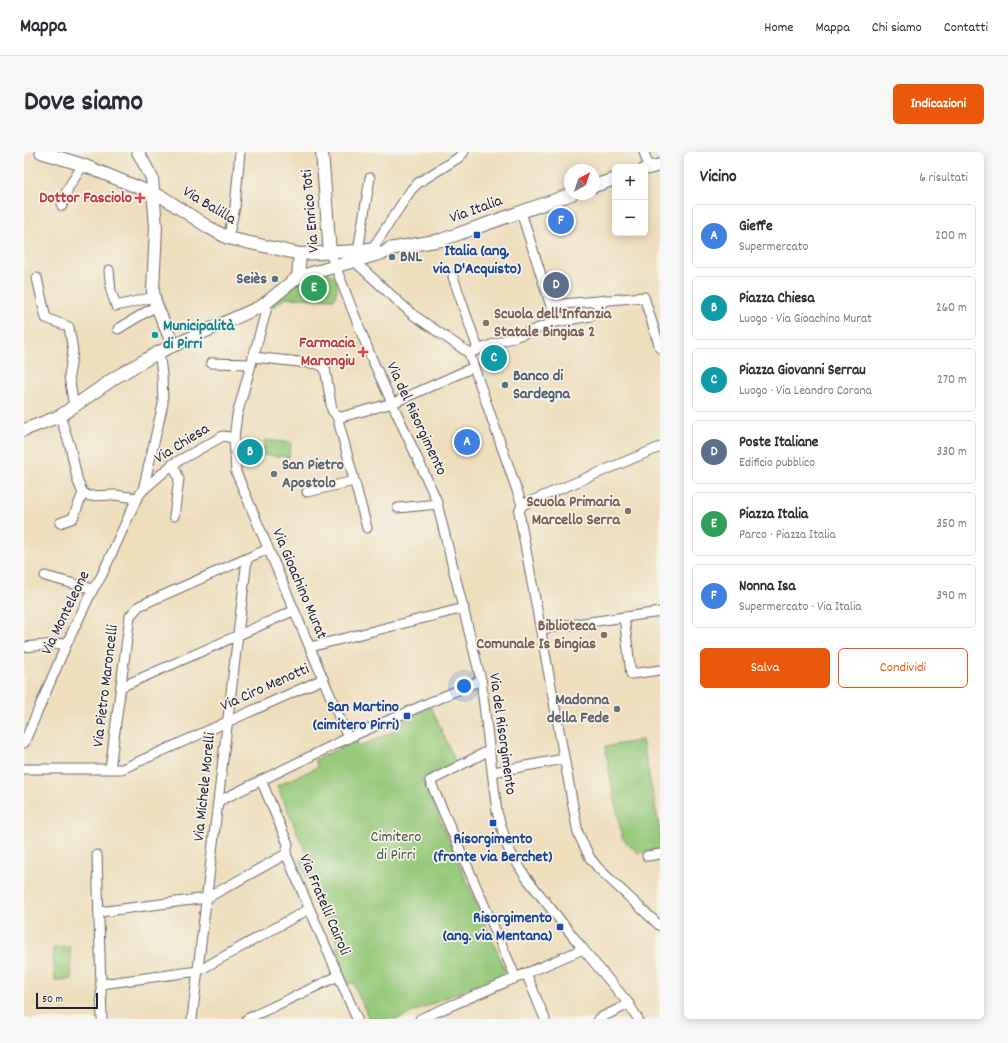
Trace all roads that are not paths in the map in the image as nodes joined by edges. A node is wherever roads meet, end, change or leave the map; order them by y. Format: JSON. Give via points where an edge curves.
{"nodes":[{"id":1,"x":41,"y":152,"type":"edge"},
{"id":2,"x":138,"y":152,"type":"edge"},
{"id":3,"x":240,"y":152,"type":"edge"},
{"id":4,"x":322,"y":152,"type":"edge"},
{"id":5,"x":464,"y":152,"type":"edge"},
{"id":6,"x":644,"y":152,"type":"edge"},
{"id":7,"x":83,"y":166,"type":"junction"},
{"id":8,"x":651,"y":167,"type":"edge"},
{"id":9,"x":370,"y":178,"type":"dead end"},
{"id":10,"x":612,"y":180,"type":"edge"},
{"id":11,"x":600,"y":184,"type":"edge"},
{"id":12,"x":154,"y":194,"type":"junction"},
{"id":13,"x":564,"y":197,"type":"edge"},
{"id":14,"x":62,"y":206,"type":"dead end"},
{"id":15,"x":521,"y":212,"type":"junction"},
{"id":16,"x":228,"y":238,"type":"junction"},
{"id":17,"x":372,"y":249,"type":"junction"},
{"id":18,"x":389,"y":249,"type":"junction"},
{"id":19,"x":330,"y":253,"type":"junction"},
{"id":20,"x":297,"y":254,"type":"junction"},
{"id":21,"x":356,"y":256,"type":"junction"},
{"id":22,"x":334,"y":266,"type":"junction"},
{"id":23,"x":110,"y":270,"type":"dead end"},
{"id":24,"x":298,"y":277,"type":"junction"},
{"id":25,"x":453,"y":277,"type":"dead end"},
{"id":26,"x":37,"y":278,"type":"dead end"},
{"id":27,"x":605,"y":300,"type":"junction"},
{"id":28,"x":155,"y":301,"type":"junction"},
{"id":29,"x":265,"y":305,"type":"junction"},
{"id":30,"x":551,"y":305,"type":"junction"},
{"id":31,"x":556,"y":322,"type":"junction"},
{"id":32,"x":118,"y":329,"type":"dead end"},
{"id":33,"x":173,"y":344,"type":"junction"},
{"id":34,"x":660,"y":348,"type":"edge"},
{"id":35,"x":473,"y":351,"type":"junction"},
{"id":36,"x":159,"y":352,"type":"junction"},
{"id":37,"x":252,"y":360,"type":"junction"},
{"id":38,"x":211,"y":363,"type":"dead end"},
{"id":39,"x":474,"y":367,"type":"junction"},
{"id":40,"x":392,"y":403,"type":"junction"},
{"id":41,"x":74,"y":407,"type":"junction"},
{"id":42,"x":60,"y":416,"type":"junction"},
{"id":43,"x":337,"y":416,"type":"junction"},
{"id":44,"x":24,"y":430,"type":"edge"},
{"id":45,"x":234,"y":438,"type":"junction"},
{"id":46,"x":660,"y":446,"type":"edge"},
{"id":47,"x":173,"y":464,"type":"junction"},
{"id":48,"x":354,"y":481,"type":"junction"},
{"id":49,"x":307,"y":492,"type":"dead end"},
{"id":50,"x":83,"y":493,"type":"junction"},
{"id":51,"x":140,"y":494,"type":"junction"},
{"id":52,"x":438,"y":504,"type":"junction"},
{"id":53,"x":522,"y":505,"type":"junction"},
{"id":54,"x":398,"y":508,"type":"dead end"},
{"id":55,"x":174,"y":516,"type":"dead end"},
{"id":56,"x":60,"y":523,"type":"dead end"},
{"id":57,"x":367,"y":528,"type":"dead end"},
{"id":58,"x":268,"y":549,"type":"junction"},
{"id":59,"x":247,"y":559,"type":"junction"},
{"id":60,"x":45,"y":576,"type":"dead end"},
{"id":61,"x":93,"y":589,"type":"junction"},
{"id":62,"x":464,"y":608,"type":"junction"},
{"id":63,"x":293,"y":611,"type":"junction"},
{"id":64,"x":660,"y":612,"type":"edge"},
{"id":65,"x":624,"y":617,"type":"junction"},
{"id":66,"x":541,"y":629,"type":"junction"},
{"id":67,"x":237,"y":636,"type":"junction"},
{"id":68,"x":67,"y":644,"type":"junction"},
{"id":69,"x":24,"y":647,"type":"edge"},
{"id":70,"x":310,"y":647,"type":"junction"},
{"id":71,"x":660,"y":670,"type":"edge"},
{"id":72,"x":323,"y":679,"type":"junction"},
{"id":73,"x":481,"y":680,"type":"junction"},
{"id":74,"x":121,"y":688,"type":"junction"},
{"id":75,"x":227,"y":721,"type":"junction"},
{"id":76,"x":348,"y":738,"type":"junction"},
{"id":77,"x":24,"y":743,"type":"edge"},
{"id":78,"x":490,"y":750,"type":"junction"},
{"id":79,"x":564,"y":759,"type":"junction"},
{"id":80,"x":24,"y":769,"type":"edge"},
{"id":81,"x":110,"y":769,"type":"junction"},
{"id":82,"x":493,"y":772,"type":"junction"},
{"id":83,"x":261,"y":780,"type":"junction"},
{"id":84,"x":219,"y":801,"type":"junction"},
{"id":85,"x":286,"y":854,"type":"junction"},
{"id":86,"x":660,"y":854,"type":"edge"},
{"id":87,"x":97,"y":855,"type":"dead end"},
{"id":88,"x":647,"y":856,"type":"dead end"},
{"id":89,"x":207,"y":898,"type":"junction"},
{"id":90,"x":308,"y":909,"type":"junction"},
{"id":91,"x":99,"y":912,"type":"junction"},
{"id":92,"x":660,"y":926,"type":"edge"},
{"id":93,"x":583,"y":949,"type":"junction"},
{"id":94,"x":198,"y":971,"type":"junction"},
{"id":95,"x":526,"y":973,"type":"junction"},
{"id":96,"x":338,"y":976,"type":"junction"},
{"id":97,"x":516,"y":978,"type":"junction"},
{"id":98,"x":101,"y":984,"type":"junction"},
{"id":99,"x":629,"y":1004,"type":"junction"},
{"id":100,"x":102,"y":1019,"type":"edge"},
{"id":101,"x":192,"y":1019,"type":"edge"},
{"id":102,"x":247,"y":1019,"type":"edge"},
{"id":103,"x":357,"y":1019,"type":"edge"},
{"id":104,"x":420,"y":1019,"type":"edge"},
{"id":105,"x":545,"y":1019,"type":"edge"},
{"id":106,"x":598,"y":1019,"type":"edge"},
{"id":107,"x":638,"y":1019,"type":"edge"}],
"edges":[{"from":1,"to":7,"type":"street","name":"Via Balilla"},
{"from":2,"to":12,"type":"street","via":[[152,178]]},
{"from":3,"to":16,"type":"street","via":[[235,207]]},
{"from":4,"to":19,"type":"street","name":"Via Enrico Toti"},
{"from":5,"to":17,"type":"street","via":[[411,190]]},
{"from":6,"to":8,"type":"street"},
{"from":7,"to":12,"type":"street","name":"Via Balilla"},
{"from":7,"to":14,"type":"street","via":[[68,188]]},
{"from":9,"to":21,"type":"street"},
{"from":10,"to":11,"type":"street"},
{"from":12,"to":16,"type":"street","name":"Via Balilla"},
{"from":12,"to":28,"type":"street"},
{"from":13,"to":15,"type":"street","name":"Via Italia"},
{"from":15,"to":18,"type":"street","name":"Via Italia","via":[[441,240]]},
{"from":15,"to":30,"type":"street"},
{"from":16,"to":20,"type":"street","name":"Via Balilla"},
{"from":17,"to":18,"type":"street","via":[[384,246]]},
{"from":17,"to":21,"type":"street"},
{"from":18,"to":21,"type":"street","via":[[386,252]]},
{"from":19,"to":20,"type":"street","name":"Via Balilla"},
{"from":19,"to":21,"type":"street","name":"Via Balilla"},
{"from":19,"to":22,"type":"street","name":"Via Enrico Toti"},
{"from":20,"to":24,"type":"street"},
{"from":21,"to":22,"type":"street"},
{"from":21,"to":35,"type":"street","via":[[412,314]]},
{"from":22,"to":24,"type":"street"},
{"from":22,"to":40,"type":"street","name":"Via del Risorgimento"},
{"from":23,"to":28,"type":"street","via":[[111,291],[116,306]]},
{"from":24,"to":29,"type":"street"},
{"from":25,"to":35,"type":"street"},
{"from":26,"to":41,"type":"street","via":[[46,318],[69,327],[73,351],[69,376]]},
{"from":27,"to":30,"type":"street"},
{"from":27,"to":31,"type":"street","via":[[591,316]]},
{"from":27,"to":34,"type":"street","via":[[644,297]]},
{"from":28,"to":32,"type":"street"},
{"from":28,"to":33,"type":"street"},
{"from":29,"to":33,"type":"street","via":[[226,324]]},
{"from":29,"to":37,"type":"street","name":"Via Chiesa","via":[[266,311]]},
{"from":30,"to":31,"type":"street"},
{"from":31,"to":35,"type":"street"},
{"from":33,"to":36,"type":"street"},
{"from":35,"to":39,"type":"street"},
{"from":36,"to":41,"type":"street","via":[[116,377]]},
{"from":36,"to":51,"type":"street","via":[[163,404]]},
{"from":37,"to":38,"type":"street"},
{"from":37,"to":43,"type":"street","via":[[322,366],[325,368],[332,410]]},
{"from":37,"to":45,"type":"street","name":"Via Chiesa","via":[[237,415]]},
{"from":39,"to":40,"type":"street"},
{"from":39,"to":53,"type":"street"},
{"from":40,"to":43,"type":"street"},
{"from":40,"to":52,"type":"street","name":"Via del Risorgimento"},
{"from":41,"to":42,"type":"street"},
{"from":42,"to":44,"type":"street"},
{"from":42,"to":50,"type":"street"},
{"from":43,"to":48,"type":"street"},
{"from":45,"to":47,"type":"street","name":"Via Chiesa","via":[[223,436]]},
{"from":45,"to":58,"type":"street","name":"Via Gioachino Murat","via":[[236,472]]},
{"from":46,"to":53,"type":"street"},
{"from":47,"to":51,"type":"street","name":"Via Chiesa"},
{"from":47,"to":55,"type":"street","via":[[179,479]]},
{"from":48,"to":49,"type":"street"},
{"from":48,"to":57,"type":"street"},
{"from":50,"to":51,"type":"street","via":[[89,496]]},
{"from":50,"to":56,"type":"street","via":[[74,520]]},
{"from":51,"to":61,"type":"street","name":"Via Monteleone"},
{"from":52,"to":54,"type":"street"},
{"from":52,"to":62,"type":"street","name":"Via del Risorgimento"},
{"from":53,"to":66,"type":"street","via":[[519,512]]},
{"from":58,"to":59,"type":"street","name":"Via Pietro Maroncelli"},
{"from":58,"to":63,"type":"street","name":"Via Gioachino Murat"},
{"from":59,"to":67,"type":"street","name":"Via Michele Morelli"},
{"from":59,"to":74,"type":"street","name":"Via Pietro Maroncelli","via":[[134,610],[130,616]]},
{"from":60,"to":61,"type":"street"},
{"from":61,"to":68,"type":"street","name":"Via Monteleone"},
{"from":62,"to":70,"type":"street"},
{"from":62,"to":73,"type":"street","name":"Via del Risorgimento"},
{"from":63,"to":67,"type":"street"},
{"from":63,"to":70,"type":"street","name":"Via Gioachino Murat"},
{"from":64,"to":65,"type":"street"},
{"from":65,"to":66,"type":"street"},
{"from":65,"to":71,"type":"street","via":[[632,674]]},
{"from":66,"to":79,"type":"street"},
{"from":67,"to":74,"type":"street"},
{"from":67,"to":75,"type":"street","name":"Via Michele Morelli"},
{"from":68,"to":69,"type":"street"},
{"from":68,"to":77,"type":"street","name":"Via Monteleone"},
{"from":70,"to":72,"type":"street","name":"Via Gioachino Murat"},
{"from":72,"to":75,"type":"street","name":"Via Ciro Menotti"},
{"from":72,"to":76,"type":"street","name":"Via Gioachino Murat"},
{"from":73,"to":76,"type":"street"},
{"from":73,"to":78,"type":"street","name":"Via del Risorgimento"},
{"from":74,"to":81,"type":"street","name":"Via Pietro Maroncelli"},
{"from":75,"to":81,"type":"street","name":"Via Ciro Menotti","via":[[122,769]]},
{"from":75,"to":84,"type":"street","name":"Via Michele Morelli"},
{"from":76,"to":83,"type":"street"},
{"from":78,"to":82,"type":"street","name":"Via del Risorgimento"},
{"from":78,"to":97,"type":"street","via":[[430,781]]},
{"from":79,"to":82,"type":"street"},
{"from":79,"to":92,"type":"street","via":[[578,833],[590,858]]},
{"from":80,"to":81,"type":"street","name":"Via Ciro Menotti"},
{"from":82,"to":93,"type":"street","name":"Via del Risorgimento","via":[[497,812],[508,848],[525,876]]},
{"from":83,"to":84,"type":"street"},
{"from":83,"to":85,"type":"street","name":"Via Fratelli Cairoli","via":[[288,844]]},
{"from":84,"to":89,"type":"street","name":"Via Michele Morelli"},
{"from":85,"to":89,"type":"street"},
{"from":85,"to":90,"type":"street","name":"Via Fratelli Cairoli"},
{"from":86,"to":88,"type":"street"},
{"from":87,"to":91,"type":"street"},
{"from":89,"to":91,"type":"street"},
{"from":89,"to":94,"type":"street","name":"Via Michele Morelli"},
{"from":90,"to":94,"type":"street"},
{"from":90,"to":96,"type":"street","name":"Via Fratelli Cairoli"},
{"from":91,"to":98,"type":"street"},
{"from":93,"to":95,"type":"street"},
{"from":93,"to":99,"type":"street","name":"Via del Risorgimento"},
{"from":94,"to":98,"type":"street"},
{"from":94,"to":101,"type":"street","name":"Via Michele Morelli"},
{"from":95,"to":97,"type":"street"},
{"from":95,"to":105,"type":"street"},
{"from":96,"to":102,"type":"street"},
{"from":96,"to":103,"type":"street","name":"Via Fratelli Cairoli"},
{"from":97,"to":104,"type":"street"},
{"from":98,"to":100,"type":"street"},
{"from":99,"to":106,"type":"street"},
{"from":99,"to":107,"type":"street","name":"Via del Risorgimento"}]}
